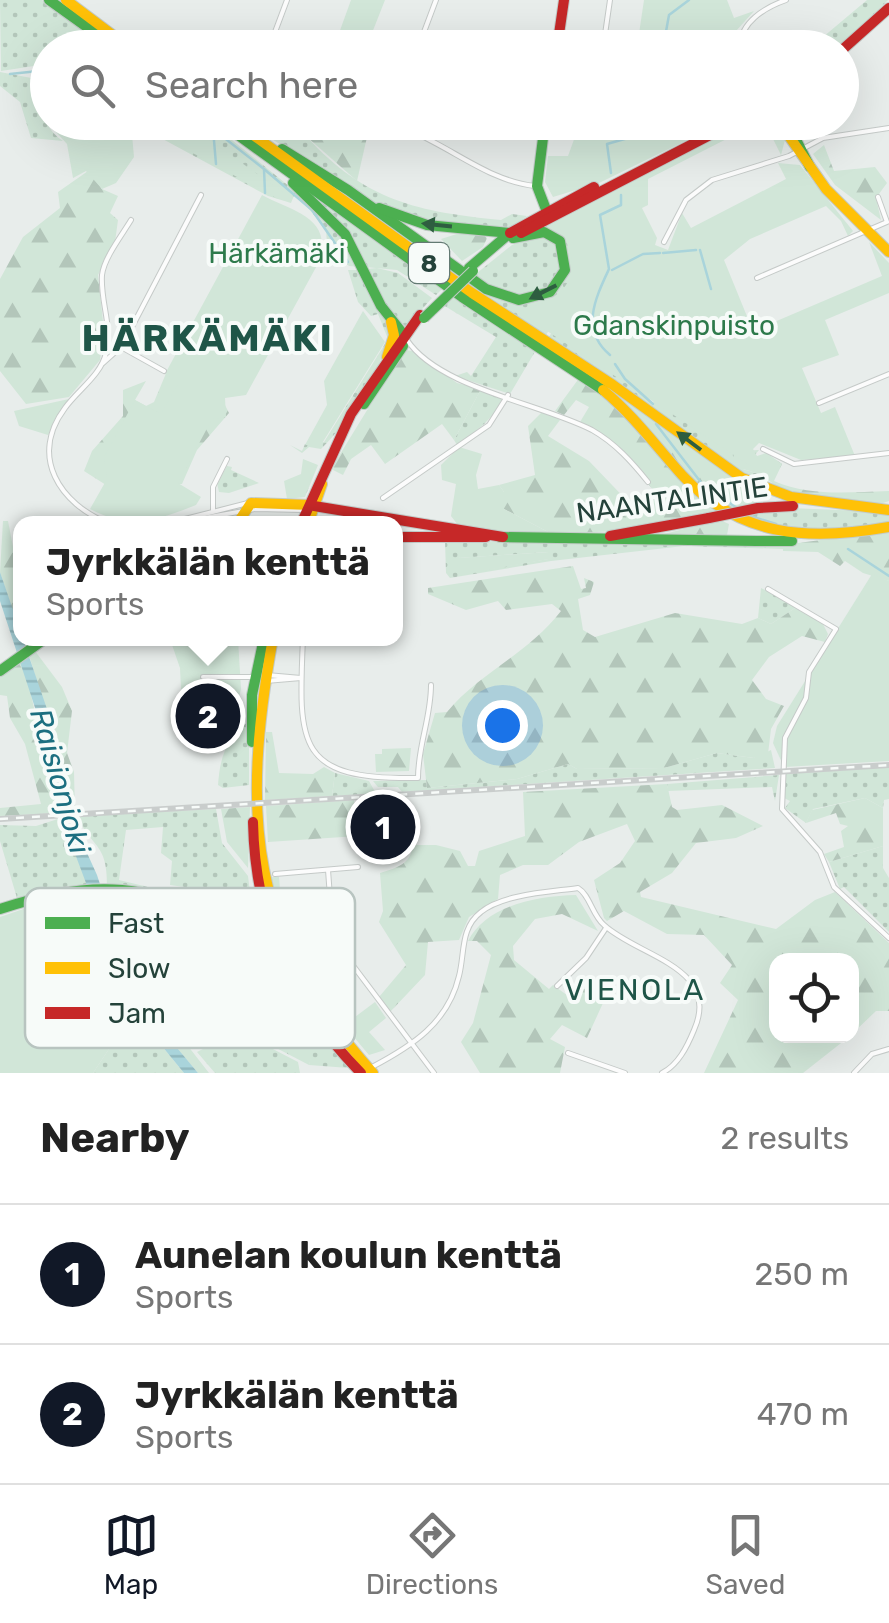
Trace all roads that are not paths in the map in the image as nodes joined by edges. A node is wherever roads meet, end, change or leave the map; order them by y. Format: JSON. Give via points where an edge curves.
{"nodes":[{"id":1,"x":49,"y":0,"type":"edge"},
{"id":2,"x":66,"y":0,"type":"edge"},
{"id":3,"x":288,"y":0,"type":"edge"},
{"id":4,"x":436,"y":0,"type":"edge"},
{"id":5,"x":564,"y":0,"type":"edge"},
{"id":6,"x":610,"y":0,"type":"edge"},
{"id":7,"x":765,"y":0,"type":"edge"},
{"id":8,"x":786,"y":0,"type":"edge"},
{"id":9,"x":768,"y":8,"type":"junction"},
{"id":10,"x":889,"y":8,"type":"edge"},
{"id":11,"x":91,"y":30,"type":"edge"},
{"id":12,"x":106,"y":30,"type":"edge"},
{"id":13,"x":276,"y":30,"type":"edge"},
{"id":14,"x":425,"y":30,"type":"edge"},
{"id":15,"x":560,"y":30,"type":"edge"},
{"id":16,"x":606,"y":30,"type":"edge"},
{"id":17,"x":743,"y":30,"type":"edge"},
{"id":18,"x":859,"y":35,"type":"edge"},
{"id":19,"x":889,"y":128,"type":"edge"},
{"id":20,"x":859,"y":132,"type":"edge"},
{"id":21,"x":252,"y":140,"type":"junction"},
{"id":22,"x":426,"y":140,"type":"edge"},
{"id":23,"x":543,"y":140,"type":"edge"},
{"id":24,"x":699,"y":140,"type":"edge"},
{"id":25,"x":792,"y":140,"type":"edge"},
{"id":26,"x":795,"y":140,"type":"edge"},
{"id":27,"x":822,"y":140,"type":"edge"},
{"id":28,"x":799,"y":150,"type":"junction"},
{"id":29,"x":536,"y":186,"type":"junction"},
{"id":30,"x":201,"y":195,"type":"dead end"},
{"id":31,"x":878,"y":197,"type":"dead end"},
{"id":32,"x":367,"y":204,"type":"junction"},
{"id":33,"x":548,"y":213,"type":"junction"},
{"id":34,"x":131,"y":220,"type":"dead end"},
{"id":35,"x":868,"y":231,"type":"junction"},
{"id":36,"x":512,"y":235,"type":"junction"},
{"id":37,"x":664,"y":242,"type":"dead end"},
{"id":38,"x":889,"y":252,"type":"edge"},
{"id":39,"x":758,"y":278,"type":"dead end"},
{"id":40,"x":390,"y":318,"type":"junction"},
{"id":41,"x":406,"y":337,"type":"junction"},
{"id":42,"x":109,"y":338,"type":"junction"},
{"id":43,"x":122,"y":340,"type":"junction"},
{"id":44,"x":121,"y":347,"type":"junction"},
{"id":45,"x":388,"y":357,"type":"junction"},
{"id":46,"x":103,"y":364,"type":"junction"},
{"id":47,"x":164,"y":371,"type":"dead end"},
{"id":48,"x":889,"y":374,"type":"edge"},
{"id":49,"x":508,"y":395,"type":"junction"},
{"id":50,"x":828,"y":399,"type":"junction"},
{"id":51,"x":819,"y":403,"type":"dead end"},
{"id":52,"x":831,"y":407,"type":"dead end"},
{"id":53,"x":763,"y":450,"type":"dead end"},
{"id":54,"x":889,"y":453,"type":"edge"},
{"id":55,"x":228,"y":459,"type":"dead end"},
{"id":56,"x":330,"y":460,"type":"junction"},
{"id":57,"x":648,"y":482,"type":"dead end"},
{"id":58,"x":383,"y":498,"type":"dead end"},
{"id":59,"x":248,"y":506,"type":"junction"},
{"id":60,"x":286,"y":508,"type":"junction"},
{"id":61,"x":869,"y":508,"type":"junction"},
{"id":62,"x":889,"y":510,"type":"edge"},
{"id":63,"x":214,"y":513,"type":"junction"},
{"id":64,"x":307,"y":514,"type":"edge"},
{"id":65,"x":95,"y":516,"type":"edge"},
{"id":66,"x":202,"y":516,"type":"edge"},
{"id":67,"x":242,"y":516,"type":"edge"},
{"id":68,"x":403,"y":526,"type":"edge"},
{"id":69,"x":889,"y":527,"type":"edge"},
{"id":70,"x":831,"y":536,"type":"junction"},
{"id":71,"x":403,"y":537,"type":"edge"},
{"id":72,"x":504,"y":538,"type":"junction"},
{"id":73,"x":558,"y":538,"type":"junction"},
{"id":74,"x":768,"y":590,"type":"dead end"},
{"id":75,"x":35,"y":646,"type":"edge"},
{"id":76,"x":264,"y":646,"type":"edge"},
{"id":77,"x":271,"y":646,"type":"edge"},
{"id":78,"x":303,"y":646,"type":"edge"},
{"id":79,"x":5,"y":668,"type":"edge"},
{"id":80,"x":203,"y":677,"type":"dead end"},
{"id":81,"x":262,"y":677,"type":"junction"},
{"id":82,"x":301,"y":678,"type":"junction"},
{"id":83,"x":430,"y":686,"type":"dead end"},
{"id":84,"x":358,"y":867,"type":"dead end"},
{"id":85,"x":328,"y":870,"type":"junction"},
{"id":86,"x":276,"y":874,"type":"dead end"},
{"id":87,"x":259,"y":888,"type":"edge"},
{"id":88,"x":329,"y":888,"type":"edge"},
{"id":89,"x":25,"y":901,"type":"edge"},
{"id":90,"x":0,"y":909,"type":"edge"},
{"id":91,"x":606,"y":928,"type":"junction"},
{"id":92,"x":889,"y":938,"type":"edge"},
{"id":93,"x":355,"y":968,"type":"edge"},
{"id":94,"x":557,"y":986,"type":"dead end"},
{"id":95,"x":412,"y":1044,"type":"junction"},
{"id":96,"x":347,"y":1048,"type":"edge"},
{"id":97,"x":889,"y":1049,"type":"edge"},
{"id":98,"x":568,"y":1052,"type":"dead end"},
{"id":99,"x":366,"y":1072,"type":"edge"},
{"id":100,"x":434,"y":1073,"type":"edge"},
{"id":101,"x":625,"y":1073,"type":"edge"},
{"id":102,"x":662,"y":1073,"type":"edge"},
{"id":103,"x":854,"y":1073,"type":"edge"}],
"edges":[{"from":1,"to":11,"type":"main road"},
{"from":2,"to":12,"type":"main road"},
{"from":3,"to":13,"type":"street"},
{"from":4,"to":14,"type":"street"},
{"from":5,"to":15,"type":"main road"},
{"from":6,"to":16,"type":"street"},
{"from":7,"to":9,"type":"street"},
{"from":8,"to":9,"type":"street"},
{"from":9,"to":17,"type":"street"},
{"from":10,"to":18,"type":"main road"},
{"from":19,"to":20,"type":"street"},
{"from":21,"to":32,"type":"main road","via":[[291,154]]},
{"from":21,"to":40,"type":"main road","via":[[345,234]]},
{"from":61,"to":21,"type":"main road","number":"8","one_way":true,"via":[[781,494],[726,468]]},
{"from":21,"to":70,"type":"main road","number":"8","via":[[465,299],[601,388],[718,508],[768,531]]},
{"from":22,"to":29,"type":"street","via":[[507,180]]},
{"from":23,"to":29,"type":"main road"},
{"from":24,"to":33,"type":"main road"},
{"from":25,"to":28,"type":"main road"},
{"from":26,"to":28,"type":"main road"},
{"from":27,"to":28,"type":"street"},
{"from":28,"to":35,"type":"main road"},
{"from":28,"to":37,"type":"street","via":[[702,186],[682,205]]},
{"from":29,"to":33,"type":"main road"},
{"from":30,"to":43,"type":"street"},
{"from":31,"to":35,"type":"street","via":[[887,222]]},
{"from":36,"to":32,"type":"main road","one_way":true,"via":[[427,225]]},
{"from":36,"to":32,"type":"main road","one_way":true,"via":[[540,232],[560,241],[566,266],[554,288],[523,300],[495,294]]},
{"from":33,"to":36,"type":"main road"},
{"from":34,"to":42,"type":"street","via":[[102,272]]},
{"from":35,"to":38,"type":"main road"},
{"from":35,"to":39,"type":"street"},
{"from":36,"to":41,"type":"main road","bridge":true},
{"from":40,"to":41,"type":"main road"},
{"from":40,"to":45,"type":"main road"},
{"from":41,"to":45,"type":"main road"},
{"from":41,"to":49,"type":"street","via":[[448,375]]},
{"from":41,"to":56,"type":"main road"},
{"from":42,"to":43,"type":"street"},
{"from":42,"to":46,"type":"street"},
{"from":43,"to":44,"type":"street"},
{"from":44,"to":46,"type":"street"},
{"from":44,"to":47,"type":"street"},
{"from":45,"to":56,"type":"main road"},
{"from":46,"to":65,"type":"street","via":[[61,414],[48,454],[63,491]]},
{"from":48,"to":50,"type":"street"},
{"from":49,"to":57,"type":"street","via":[[602,436]]},
{"from":49,"to":58,"type":"street","via":[[488,425]]},
{"from":50,"to":51,"type":"street"},
{"from":50,"to":52,"type":"street"},
{"from":53,"to":54,"type":"street","via":[[794,464]]},
{"from":55,"to":63,"type":"street","via":[[213,488]]},
{"from":56,"to":64,"type":"main road"},
{"from":59,"to":60,"type":"street"},
{"from":59,"to":63,"type":"street"},
{"from":59,"to":64,"type":"main road"},
{"from":59,"to":67,"type":"main road"},
{"from":60,"to":64,"type":"street"},
{"from":60,"to":64,"type":"street"},
{"from":61,"to":62,"type":"main road","number":"8"},
{"from":61,"to":73,"type":"main road","name":"NAANTALINTIE","bridge":true,"via":[[758,508],[640,533]]},
{"from":63,"to":66,"type":"street"},
{"from":68,"to":72,"type":"main road"},
{"from":69,"to":70,"type":"main road","number":"8"},
{"from":70,"to":73,"type":"main road","name":"NAANTALINTIE"},
{"from":71,"to":72,"type":"main road","name":"NAANTALINTIE"},
{"from":72,"to":73,"type":"main road","name":"NAANTALINTIE"},
{"from":74,"to":92,"type":"street","via":[[836,629],[810,672],[806,698],[785,738],[784,814],[820,852],[834,886]]},
{"from":75,"to":79,"type":"main road"},
{"from":76,"to":81,"type":"main road"},
{"from":77,"to":81,"type":"main road"},
{"from":78,"to":82,"type":"street"},
{"from":80,"to":81,"type":"street"},
{"from":81,"to":82,"type":"street"},
{"from":81,"to":87,"type":"main road","via":[[251,716],[252,856]]},
{"from":82,"to":83,"type":"street","via":[[301,723],[313,750],[330,768],[357,778],[418,778],[418,752],[432,710]]},
{"from":84,"to":85,"type":"street"},
{"from":85,"to":86,"type":"street"},
{"from":85,"to":88,"type":"street"},
{"from":89,"to":90,"type":"main road"},
{"from":91,"to":94,"type":"street"},
{"from":91,"to":95,"type":"street","via":[[582,889],[500,903],[478,914],[466,931],[452,996]]},
{"from":91,"to":102,"type":"street","via":[[655,954],[698,990],[695,1028],[677,1062]]},
{"from":93,"to":95,"type":"street"},
{"from":95,"to":99,"type":"street"},
{"from":95,"to":100,"type":"street"},
{"from":96,"to":99,"type":"main road"},
{"from":97,"to":103,"type":"street","via":[[872,1054]]},
{"from":98,"to":101,"type":"street"}]}
